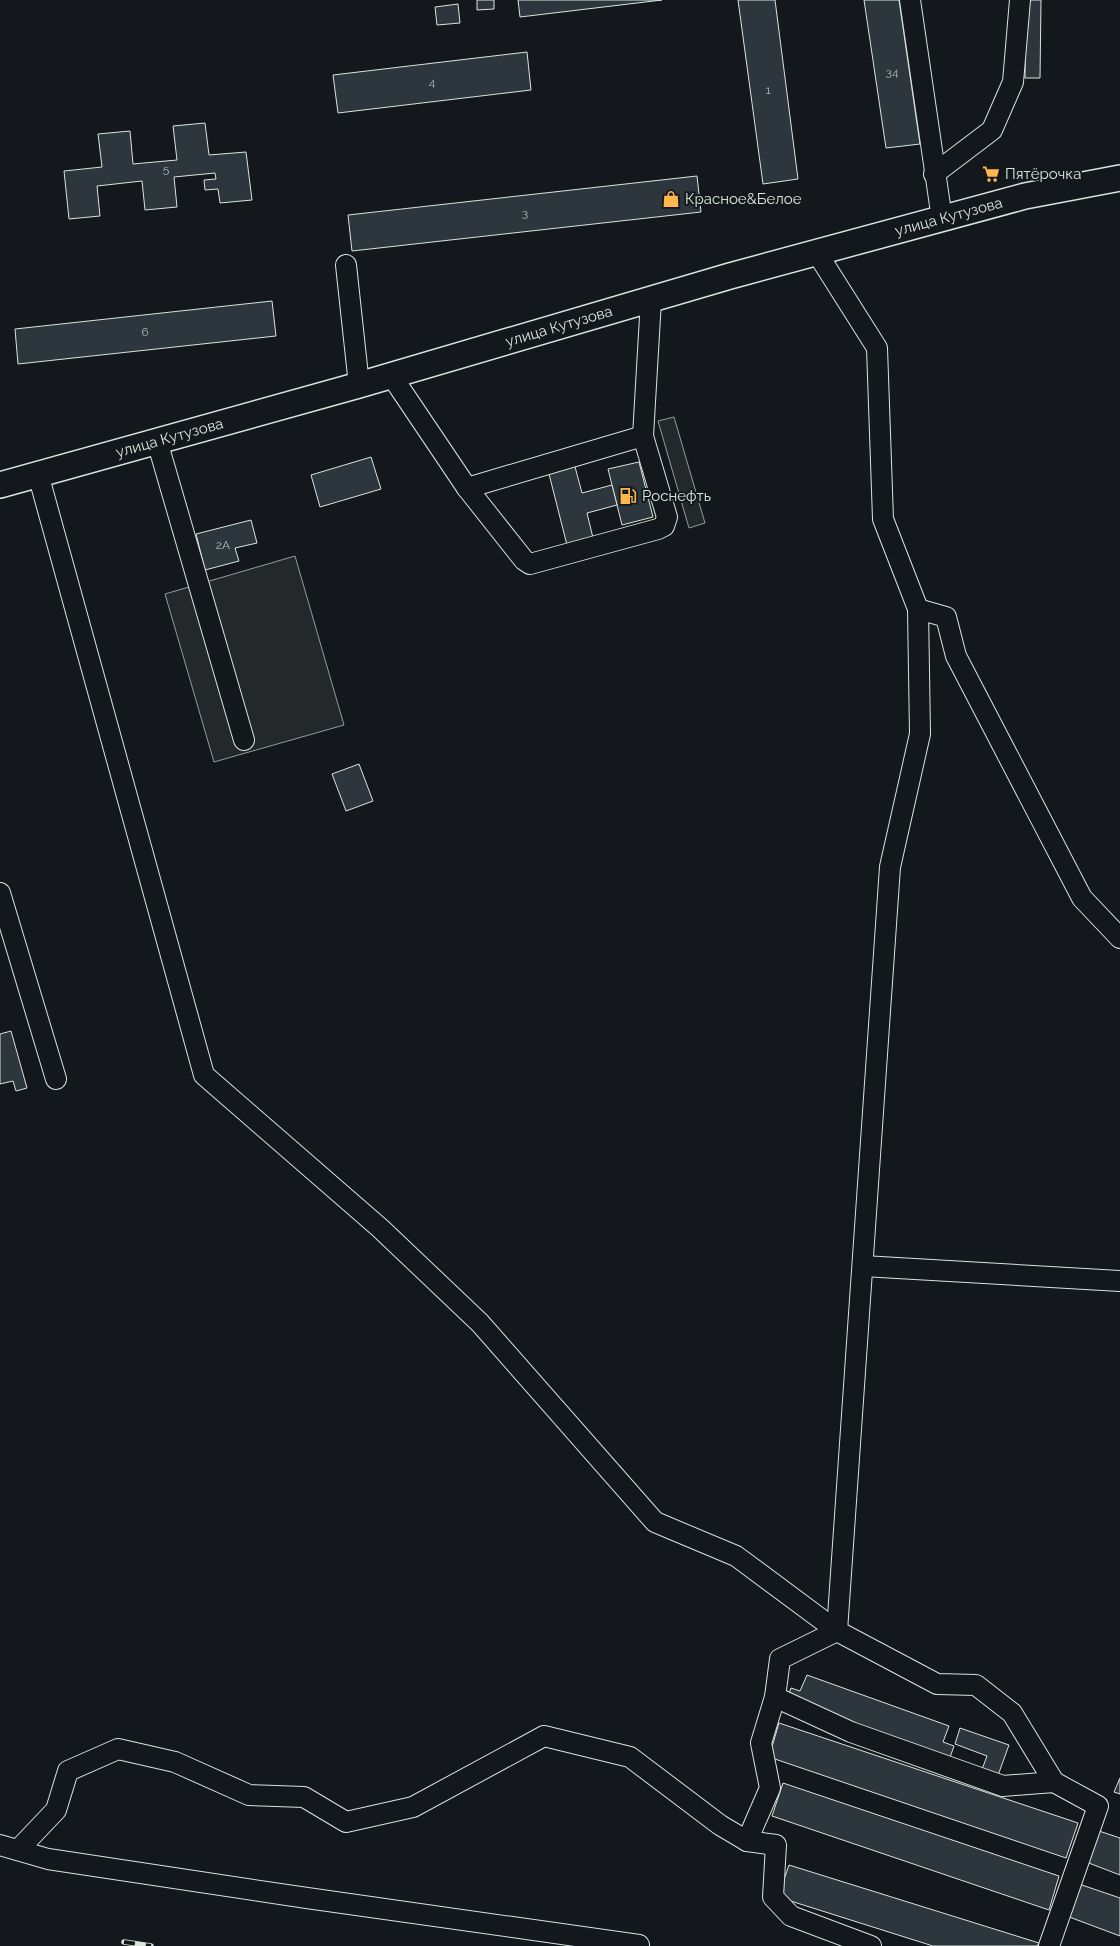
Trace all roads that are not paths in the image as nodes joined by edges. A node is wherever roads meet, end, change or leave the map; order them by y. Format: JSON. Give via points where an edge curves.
{"nodes":[{"id":1,"x":910,"y":0,"type":"edge"},
{"id":2,"x":1020,"y":0,"type":"edge"},
{"id":3,"x":934,"y":174,"type":"junction"},
{"id":4,"x":1120,"y":178,"type":"edge"},
{"id":5,"x":942,"y":219,"type":"junction"},
{"id":6,"x":817,"y":254,"type":"junction"},
{"id":7,"x":346,"y":265,"type":"dead end"},
{"id":8,"x":651,"y":300,"type":"junction"},
{"id":9,"x":391,"y":375,"type":"junction"},
{"id":10,"x":359,"y":385,"type":"junction"},
{"id":11,"x":643,"y":436,"type":"junction"},
{"id":12,"x":157,"y":441,"type":"junction"},
{"id":13,"x":38,"y":474,"type":"junction"},
{"id":14,"x":0,"y":485,"type":"edge"},
{"id":15,"x":467,"y":488,"type":"junction"},
{"id":16,"x":918,"y":610,"type":"junction"},
{"id":17,"x":244,"y":740,"type":"dead end"},
{"id":18,"x":0,"y":893,"type":"edge"},
{"id":19,"x":1117,"y":933,"type":"edge"},
{"id":20,"x":56,"y":1079,"type":"dead end"},
{"id":21,"x":863,"y":1266,"type":"junction"},
{"id":22,"x":1120,"y":1281,"type":"edge"},
{"id":23,"x":837,"y":1631,"type":"junction"},
{"id":24,"x":775,"y":1697,"type":"junction"},
{"id":25,"x":1054,"y":1782,"type":"junction"},
{"id":26,"x":747,"y":1841,"type":"junction"},
{"id":27,"x":9,"y":1848,"type":"edge"},
{"id":28,"x":639,"y":1945,"type":"edge"},
{"id":29,"x":871,"y":1946,"type":"edge"},
{"id":30,"x":1048,"y":1946,"type":"edge"}],
"edges":[{"from":1,"to":3,"type":"street"},
{"from":2,"to":3,"type":"street","via":[[1013,82],[992,130]]},
{"from":3,"to":5,"type":"street"},
{"from":4,"to":5,"type":"main road","name":"улица Кутузова","via":[[1025,196]]},
{"from":5,"to":6,"type":"main road","name":"улица Кутузова"},
{"from":6,"to":8,"type":"main road","name":"улица Кутузова"},
{"from":6,"to":16,"type":"street","via":[[877,348],[883,519]]},
{"from":7,"to":10,"type":"street"},
{"from":8,"to":9,"type":"main road","name":"улица Кутузова"},
{"from":8,"to":11,"type":"street"},
{"from":9,"to":10,"type":"main road","name":"улица Кутузова"},
{"from":9,"to":15,"type":"street"},
{"from":10,"to":12,"type":"main road","name":"улица Кутузова"},
{"from":11,"to":15,"type":"street"},
{"from":11,"to":15,"type":"street","via":[[667,517],[664,526],[658,529],[530,564]]},
{"from":12,"to":13,"type":"main road","name":"улица Кутузова"},
{"from":12,"to":17,"type":"street"},
{"from":13,"to":14,"type":"main road","name":"улица Кутузова"},
{"from":13,"to":23,"type":"street","via":[[204,1075],[380,1228],[480,1323],[655,1522],[736,1556]]},
{"from":16,"to":19,"type":"street","via":[[946,617],[956,656],[1082,898]]},
{"from":16,"to":21,"type":"street","via":[[920,734],[890,867]]},
{"from":18,"to":20,"type":"street"},
{"from":21,"to":22,"type":"street"},
{"from":21,"to":23,"type":"street"},
{"from":23,"to":24,"type":"street","via":[[780,1659]]},
{"from":23,"to":25,"type":"street","via":[[936,1684],[976,1685],[1012,1713]]},
{"from":24,"to":25,"type":"street","via":[[851,1732],[1003,1786]]},
{"from":24,"to":26,"type":"street","via":[[762,1743],[770,1788]]},
{"from":25,"to":30,"type":"street","via":[[1098,1806]]},
{"from":26,"to":27,"type":"street","via":[[720,1825],[630,1757],[544,1736],[413,1808],[346,1822],[304,1797],[248,1795],[175,1762],[118,1749],[68,1771],[56,1810]]},
{"from":26,"to":29,"type":"street","via":[[776,1845],[773,1897],[791,1916]]},
{"from":27,"to":28,"type":"street","via":[[48,1859]]}]}
